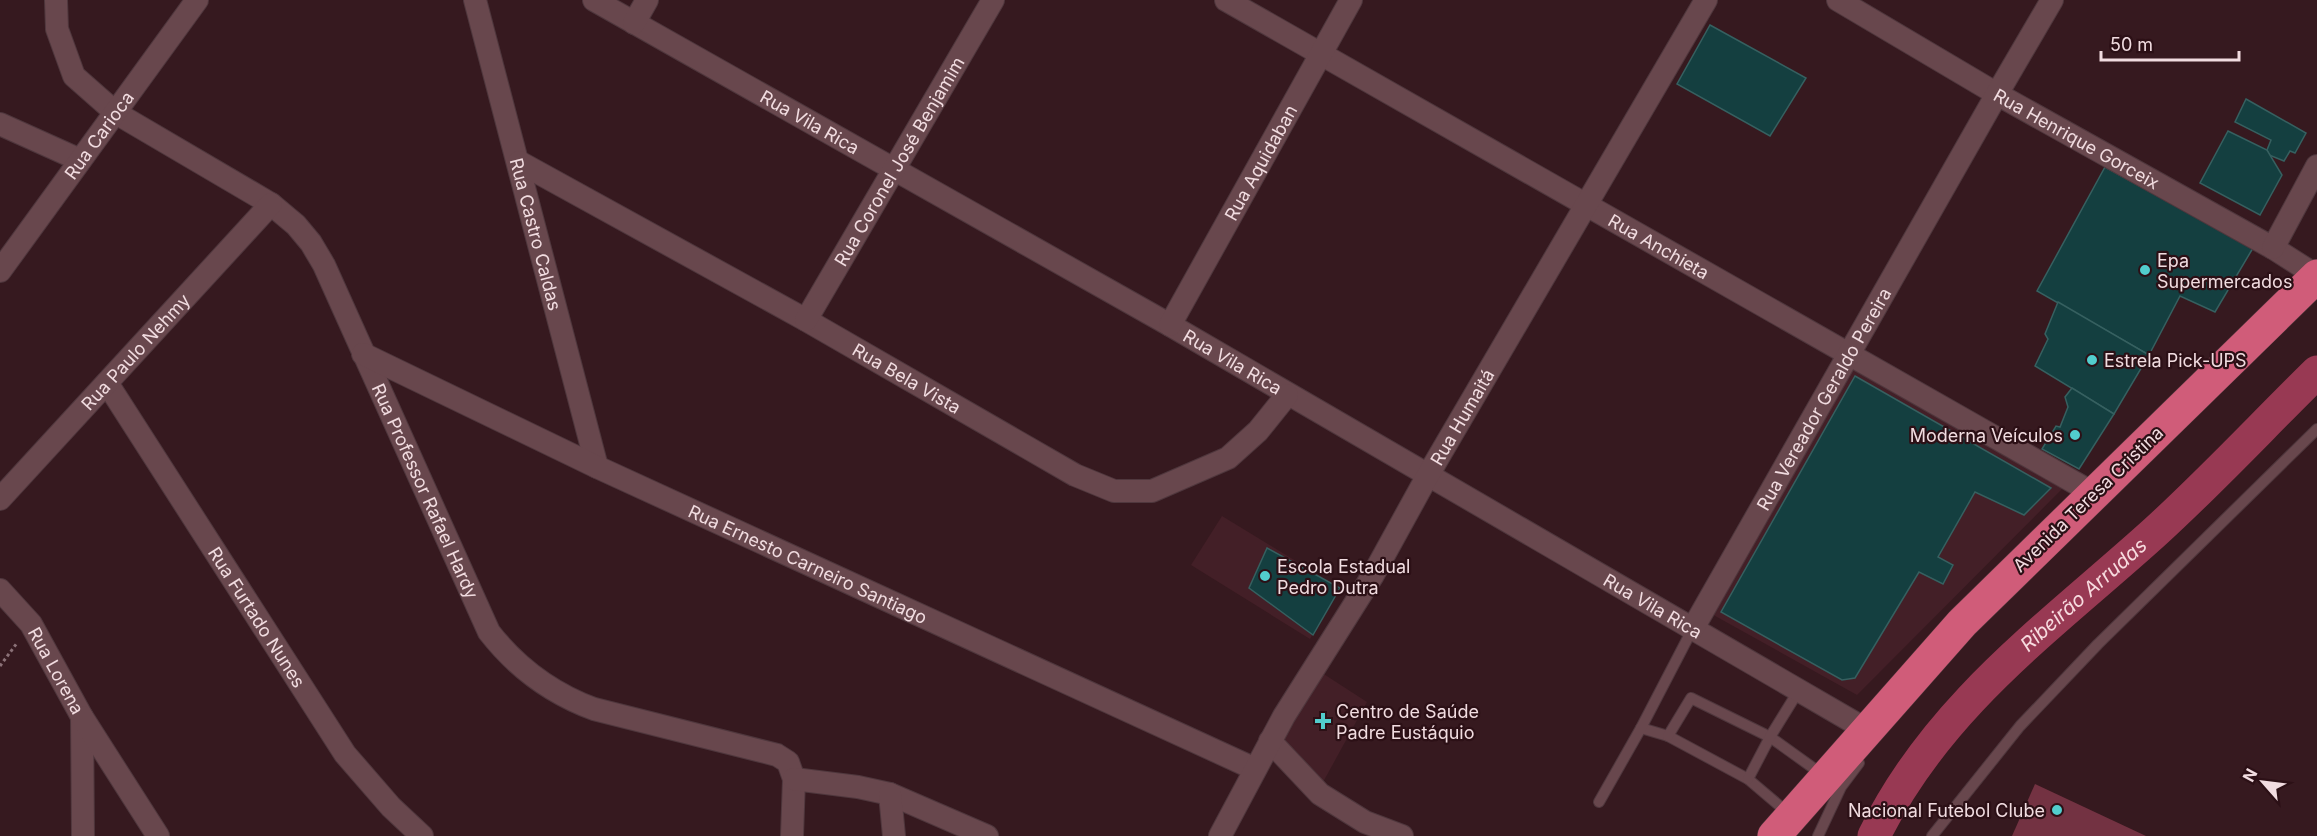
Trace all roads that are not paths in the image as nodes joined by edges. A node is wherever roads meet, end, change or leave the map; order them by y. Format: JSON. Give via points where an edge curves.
{"nodes":[{"id":1,"x":56,"y":0,"type":"edge"},
{"id":2,"x":197,"y":0,"type":"edge"},
{"id":3,"x":476,"y":0,"type":"edge"},
{"id":4,"x":594,"y":0,"type":"edge"},
{"id":5,"x":647,"y":0,"type":"edge"},
{"id":6,"x":993,"y":0,"type":"edge"},
{"id":7,"x":1226,"y":0,"type":"edge"},
{"id":8,"x":1351,"y":0,"type":"edge"},
{"id":9,"x":1706,"y":0,"type":"edge"},
{"id":10,"x":1838,"y":0,"type":"edge"},
{"id":11,"x":2052,"y":0,"type":"edge"},
{"id":12,"x":634,"y":23,"type":"junction"},
{"id":13,"x":1321,"y":53,"type":"junction"},
{"id":14,"x":1996,"y":94,"type":"junction"},
{"id":15,"x":116,"y":113,"type":"junction"},
{"id":16,"x":0,"y":124,"type":"edge"},
{"id":17,"x":80,"y":160,"type":"junction"},
{"id":18,"x":519,"y":162,"type":"junction"},
{"id":19,"x":2317,"y":166,"type":"edge"},
{"id":20,"x":892,"y":170,"type":"junction"},
{"id":21,"x":271,"y":204,"type":"junction"},
{"id":22,"x":1587,"y":205,"type":"junction"},
{"id":23,"x":2272,"y":248,"type":"junction"},
{"id":24,"x":0,"y":271,"type":"edge"},
{"id":25,"x":2317,"y":276,"type":"edge"},
{"id":26,"x":806,"y":320,"type":"junction"},
{"id":27,"x":1170,"y":325,"type":"junction"},
{"id":28,"x":363,"y":354,"type":"junction"},
{"id":29,"x":1848,"y":354,"type":"junction"},
{"id":30,"x":107,"y":383,"type":"junction"},
{"id":31,"x":1287,"y":394,"type":"junction"},
{"id":32,"x":2317,"y":429,"type":"edge"},
{"id":33,"x":597,"y":467,"type":"junction"},
{"id":34,"x":1428,"y":475,"type":"junction"},
{"id":35,"x":2093,"y":493,"type":"junction"},
{"id":36,"x":0,"y":499,"type":"edge"},
{"id":37,"x":0,"y":590,"type":"edge"},
{"id":38,"x":1692,"y":630,"type":"junction"},
{"id":39,"x":1799,"y":690,"type":"junction"},
{"id":40,"x":82,"y":717,"type":"junction"},
{"id":41,"x":1641,"y":728,"type":"junction"},
{"id":42,"x":1668,"y":736,"type":"junction"},
{"id":43,"x":1770,"y":737,"type":"junction"},
{"id":44,"x":1871,"y":739,"type":"junction"},
{"id":45,"x":1270,"y":741,"type":"junction"},
{"id":46,"x":1255,"y":768,"type":"junction"},
{"id":47,"x":1824,"y":776,"type":"junction"},
{"id":48,"x":794,"y":779,"type":"junction"},
{"id":49,"x":1748,"y":779,"type":"junction"},
{"id":50,"x":890,"y":794,"type":"junction"},
{"id":51,"x":1599,"y":802,"type":"dead end"},
{"id":52,"x":1782,"y":825,"type":"edge"},
{"id":53,"x":83,"y":836,"type":"edge"},
{"id":54,"x":158,"y":836,"type":"edge"},
{"id":55,"x":422,"y":836,"type":"edge"},
{"id":56,"x":792,"y":836,"type":"edge"},
{"id":57,"x":894,"y":836,"type":"edge"},
{"id":58,"x":987,"y":836,"type":"edge"},
{"id":59,"x":1220,"y":836,"type":"edge"},
{"id":60,"x":1402,"y":836,"type":"edge"},
{"id":61,"x":1818,"y":836,"type":"edge"},
{"id":62,"x":1932,"y":836,"type":"edge"}],
"edges":[{"from":1,"to":15,"type":"street","name":"Rua Professor Rafael Hardy","via":[[57,29],[74,76]]},
{"from":2,"to":15,"type":"street","name":"Rua Carioca"},
{"from":3,"to":18,"type":"street","name":"Rua Castro Caldas"},
{"from":4,"to":12,"type":"street","name":"Rua Vila Rica"},
{"from":5,"to":12,"type":"street"},
{"from":6,"to":20,"type":"street","name":"Rua Coronel José Benjamim"},
{"from":7,"to":13,"type":"street","name":"Rua Anchieta"},
{"from":8,"to":13,"type":"street","name":"Rua Aquidaban"},
{"from":9,"to":22,"type":"street","name":"Rua Humaitá"},
{"from":10,"to":14,"type":"street","name":"Rua Henrique Gorceix"},
{"from":11,"to":14,"type":"street","name":"Rua Vereador Geraldo Pereira"},
{"from":12,"to":20,"type":"street","name":"Rua Vila Rica"},
{"from":13,"to":22,"type":"street","name":"Rua Anchieta"},
{"from":13,"to":27,"type":"street","name":"Rua Aquidaban"},
{"from":14,"to":23,"type":"street","name":"Rua Henrique Gorceix"},
{"from":14,"to":29,"type":"street","name":"Rua Vereador Geraldo Pereira"},
{"from":15,"to":17,"type":"street","name":"Rua Carioca"},
{"from":15,"to":21,"type":"street","name":"Rua Professor Rafael Hardy"},
{"from":16,"to":17,"type":"street"},
{"from":17,"to":24,"type":"street","name":"Rua Carioca"},
{"from":18,"to":26,"type":"street","name":"Rua Bela Vista"},
{"from":18,"to":33,"type":"street","name":"Rua Castro Caldas"},
{"from":19,"to":23,"type":"street"},
{"from":20,"to":26,"type":"street","name":"Rua Coronel José Benjamim"},
{"from":20,"to":27,"type":"street","name":"Rua Vila Rica"},
{"from":21,"to":28,"type":"street","name":"Rua Professor Rafael Hardy","via":[[311,243]]},
{"from":21,"to":30,"type":"street","name":"Rua Paulo Nehmy"},
{"from":22,"to":29,"type":"street","name":"Rua Anchieta"},
{"from":22,"to":34,"type":"street","name":"Rua Humaitá"},
{"from":23,"to":25,"type":"street","name":"Rua Henrique Gorceix"},
{"from":25,"to":35,"type":"highway","name":"Avenida Teresa Cristina"},
{"from":26,"to":31,"type":"street","name":"Rua Bela Vista","via":[[1075,475],[1114,491],[1152,491],[1228,458],[1258,431]]},
{"from":27,"to":31,"type":"street","name":"Rua Vila Rica"},
{"from":28,"to":33,"type":"street","name":"Rua Ernesto Carneiro Santiago"},
{"from":28,"to":48,"type":"street","name":"Rua Professor Rafael Hardy","via":[[489,632],[502,649],[534,678],[571,700],[777,754],[788,762]]},
{"from":29,"to":35,"type":"street","name":"Rua Anchieta"},
{"from":29,"to":38,"type":"street","name":"Rua Vereador Geraldo Pereira"},
{"from":30,"to":36,"type":"street","name":"Rua Paulo Nehmy"},
{"from":30,"to":55,"type":"street","name":"Rua Furtado Nunes","via":[[345,754]]},
{"from":31,"to":34,"type":"street","name":"Rua Vila Rica"},
{"from":32,"to":62,"type":"lane","via":[[2043,701]]},
{"from":33,"to":46,"type":"street","name":"Rua Ernesto Carneiro Santiago"},
{"from":34,"to":38,"type":"street","name":"Rua Vila Rica"},
{"from":34,"to":45,"type":"street","name":"Rua Humaitá","via":[[1373,575]]},
{"from":35,"to":44,"type":"highway","name":"Avenida Teresa Cristina","via":[[1962,623]]},
{"from":37,"to":40,"type":"street","name":"Rua Lorena","via":[[31,624]]},
{"from":38,"to":39,"type":"street","name":"Rua Vila Rica"},
{"from":38,"to":41,"type":"lane","name":"Rua Vereador Geraldo Pereira"},
{"from":39,"to":43,"type":"lane"},
{"from":39,"to":44,"type":"street","name":"Rua Vila Rica"},
{"from":40,"to":53,"type":"street","name":"Rua Lorena"},
{"from":40,"to":54,"type":"street"},
{"from":41,"to":42,"type":"lane"},
{"from":41,"to":51,"type":"lane","name":"Rua Vereador Geraldo Pereira"},
{"from":42,"to":43,"type":"lane","via":[[1691,699]]},
{"from":42,"to":49,"type":"lane"},
{"from":43,"to":47,"type":"lane"},
{"from":43,"to":49,"type":"lane"},
{"from":44,"to":47,"type":"highway","name":"Avenida Teresa Cristina"},
{"from":44,"to":61,"type":"lane","via":[[1841,787]]},
{"from":45,"to":46,"type":"street","name":"Rua Humaitá"},
{"from":45,"to":60,"type":"street","via":[[1320,794],[1365,822]]},
{"from":46,"to":59,"type":"street","name":"Rua Humaitá"},
{"from":47,"to":52,"type":"highway","name":"Avenida Teresa Cristina"},
{"from":48,"to":50,"type":"street"},
{"from":48,"to":56,"type":"street"},
{"from":49,"to":52,"type":"lane"},
{"from":50,"to":57,"type":"street"},
{"from":50,"to":58,"type":"street"}]}
